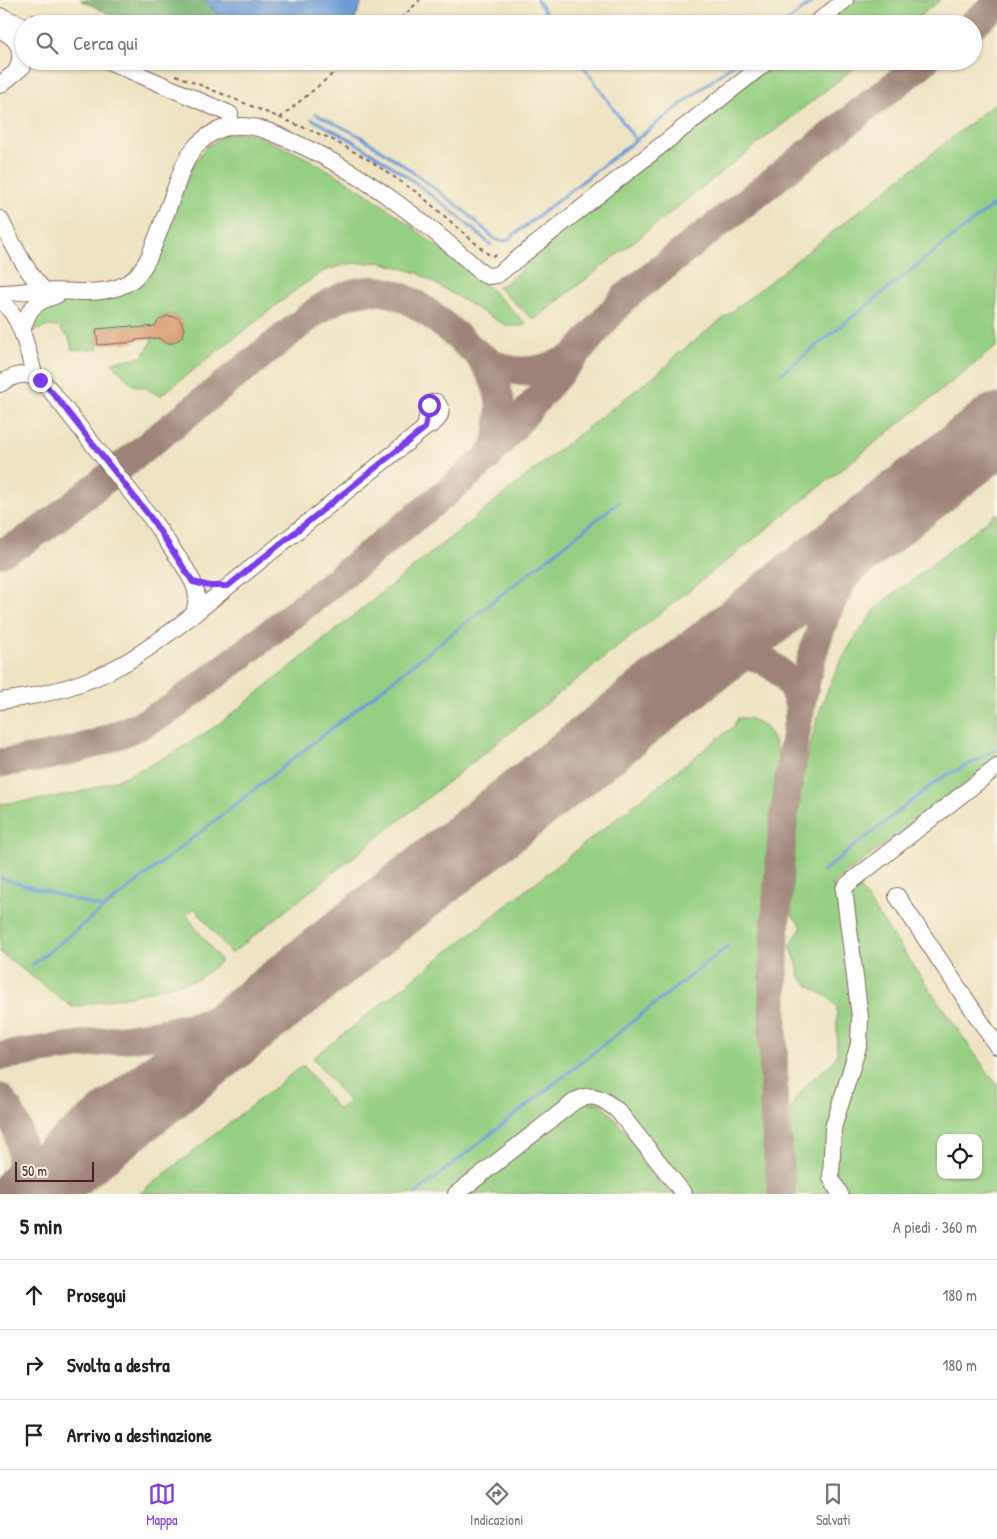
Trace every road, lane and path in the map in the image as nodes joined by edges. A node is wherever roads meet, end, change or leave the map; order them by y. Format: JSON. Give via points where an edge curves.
{"nodes":[{"id":1,"x":420,"y":0,"type":"edge"},
{"id":2,"x":845,"y":0,"type":"edge"},
{"id":3,"x":404,"y":15,"type":"edge"},
{"id":4,"x":826,"y":15,"type":"edge"},
{"id":5,"x":0,"y":16,"type":"edge"},
{"id":6,"x":15,"y":22,"type":"edge"},
{"id":7,"x":0,"y":30,"type":"edge"},
{"id":8,"x":15,"y":39,"type":"edge"},
{"id":9,"x":18,"y":70,"type":"edge"},
{"id":10,"x":129,"y":70,"type":"edge"},
{"id":11,"x":337,"y":70,"type":"edge"},
{"id":12,"x":757,"y":70,"type":"edge"},
{"id":13,"x":16,"y":72,"type":"joint"},
{"id":14,"x":171,"y":73,"type":"dead end"},
{"id":15,"x":0,"y":85,"type":"edge"},
{"id":16,"x":230,"y":114,"type":"dead end"},
{"id":17,"x":280,"y":118,"type":"junction"},
{"id":18,"x":0,"y":219,"type":"edge"},
{"id":19,"x":502,"y":254,"type":"dead end"},
{"id":20,"x":0,"y":293,"type":"edge"},
{"id":21,"x":35,"y":297,"type":"junction"},
{"id":22,"x":6,"y":306,"type":"edge"},
{"id":23,"x":22,"y":332,"type":"junction"},
{"id":24,"x":35,"y":377,"type":"junction"},
{"id":25,"x":0,"y":384,"type":"edge"},
{"id":26,"x":425,"y":428,"type":"dead end"},
{"id":27,"x":193,"y":582,"type":"junction"},
{"id":28,"x":228,"y":586,"type":"junction"},
{"id":29,"x":194,"y":614,"type":"junction"},
{"id":30,"x":0,"y":701,"type":"edge"},
{"id":31,"x":997,"y":767,"type":"edge"},
{"id":32,"x":897,"y":896,"type":"dead end"},
{"id":33,"x":997,"y":1046,"type":"edge"},
{"id":34,"x":456,"y":1194,"type":"edge"},
{"id":35,"x":684,"y":1194,"type":"edge"},
{"id":36,"x":840,"y":1194,"type":"edge"}],
"edges":[{"from":1,"to":3,"type":"path"},
{"from":2,"to":4,"type":"lane"},
{"from":5,"to":6,"type":"lane"},
{"from":7,"to":8,"type":"lane"},
{"from":9,"to":13,"type":"lane"},
{"from":10,"to":16,"type":"lane"},
{"from":11,"to":17,"type":"path"},
{"from":12,"to":21,"type":"lane","via":[[497,275],[483,274],[422,221],[346,169],[277,134],[240,126],[224,127],[197,145],[181,174],[148,259],[133,280],[107,290]]},
{"from":13,"to":15,"type":"lane"},
{"from":14,"to":17,"type":"path"},
{"from":17,"to":19,"type":"path","via":[[329,138],[369,160],[419,194],[488,254]]},
{"from":18,"to":21,"type":"lane","via":[[36,281]]},
{"from":20,"to":21,"type":"lane"},
{"from":21,"to":22,"type":"lane","via":[[20,310]]},
{"from":21,"to":23,"type":"lane"},
{"from":22,"to":23,"type":"lane"},
{"from":23,"to":24,"type":"lane"},
{"from":24,"to":25,"type":"lane","via":[[15,376]]},
{"from":24,"to":27,"type":"lane","via":[[52,392],[108,461]]},
{"from":26,"to":28,"type":"lane"},
{"from":27,"to":28,"type":"lane"},
{"from":27,"to":29,"type":"lane","via":[[197,598]]},
{"from":28,"to":29,"type":"lane"},
{"from":29,"to":30,"type":"lane","via":[[121,666],[81,684]]},
{"from":31,"to":36,"type":"lane","via":[[844,889],[860,1017],[859,1044],[833,1128],[831,1178]]},
{"from":32,"to":33,"type":"lane"},
{"from":34,"to":35,"type":"lane","via":[[583,1096],[607,1101],[618,1110]]}]}
